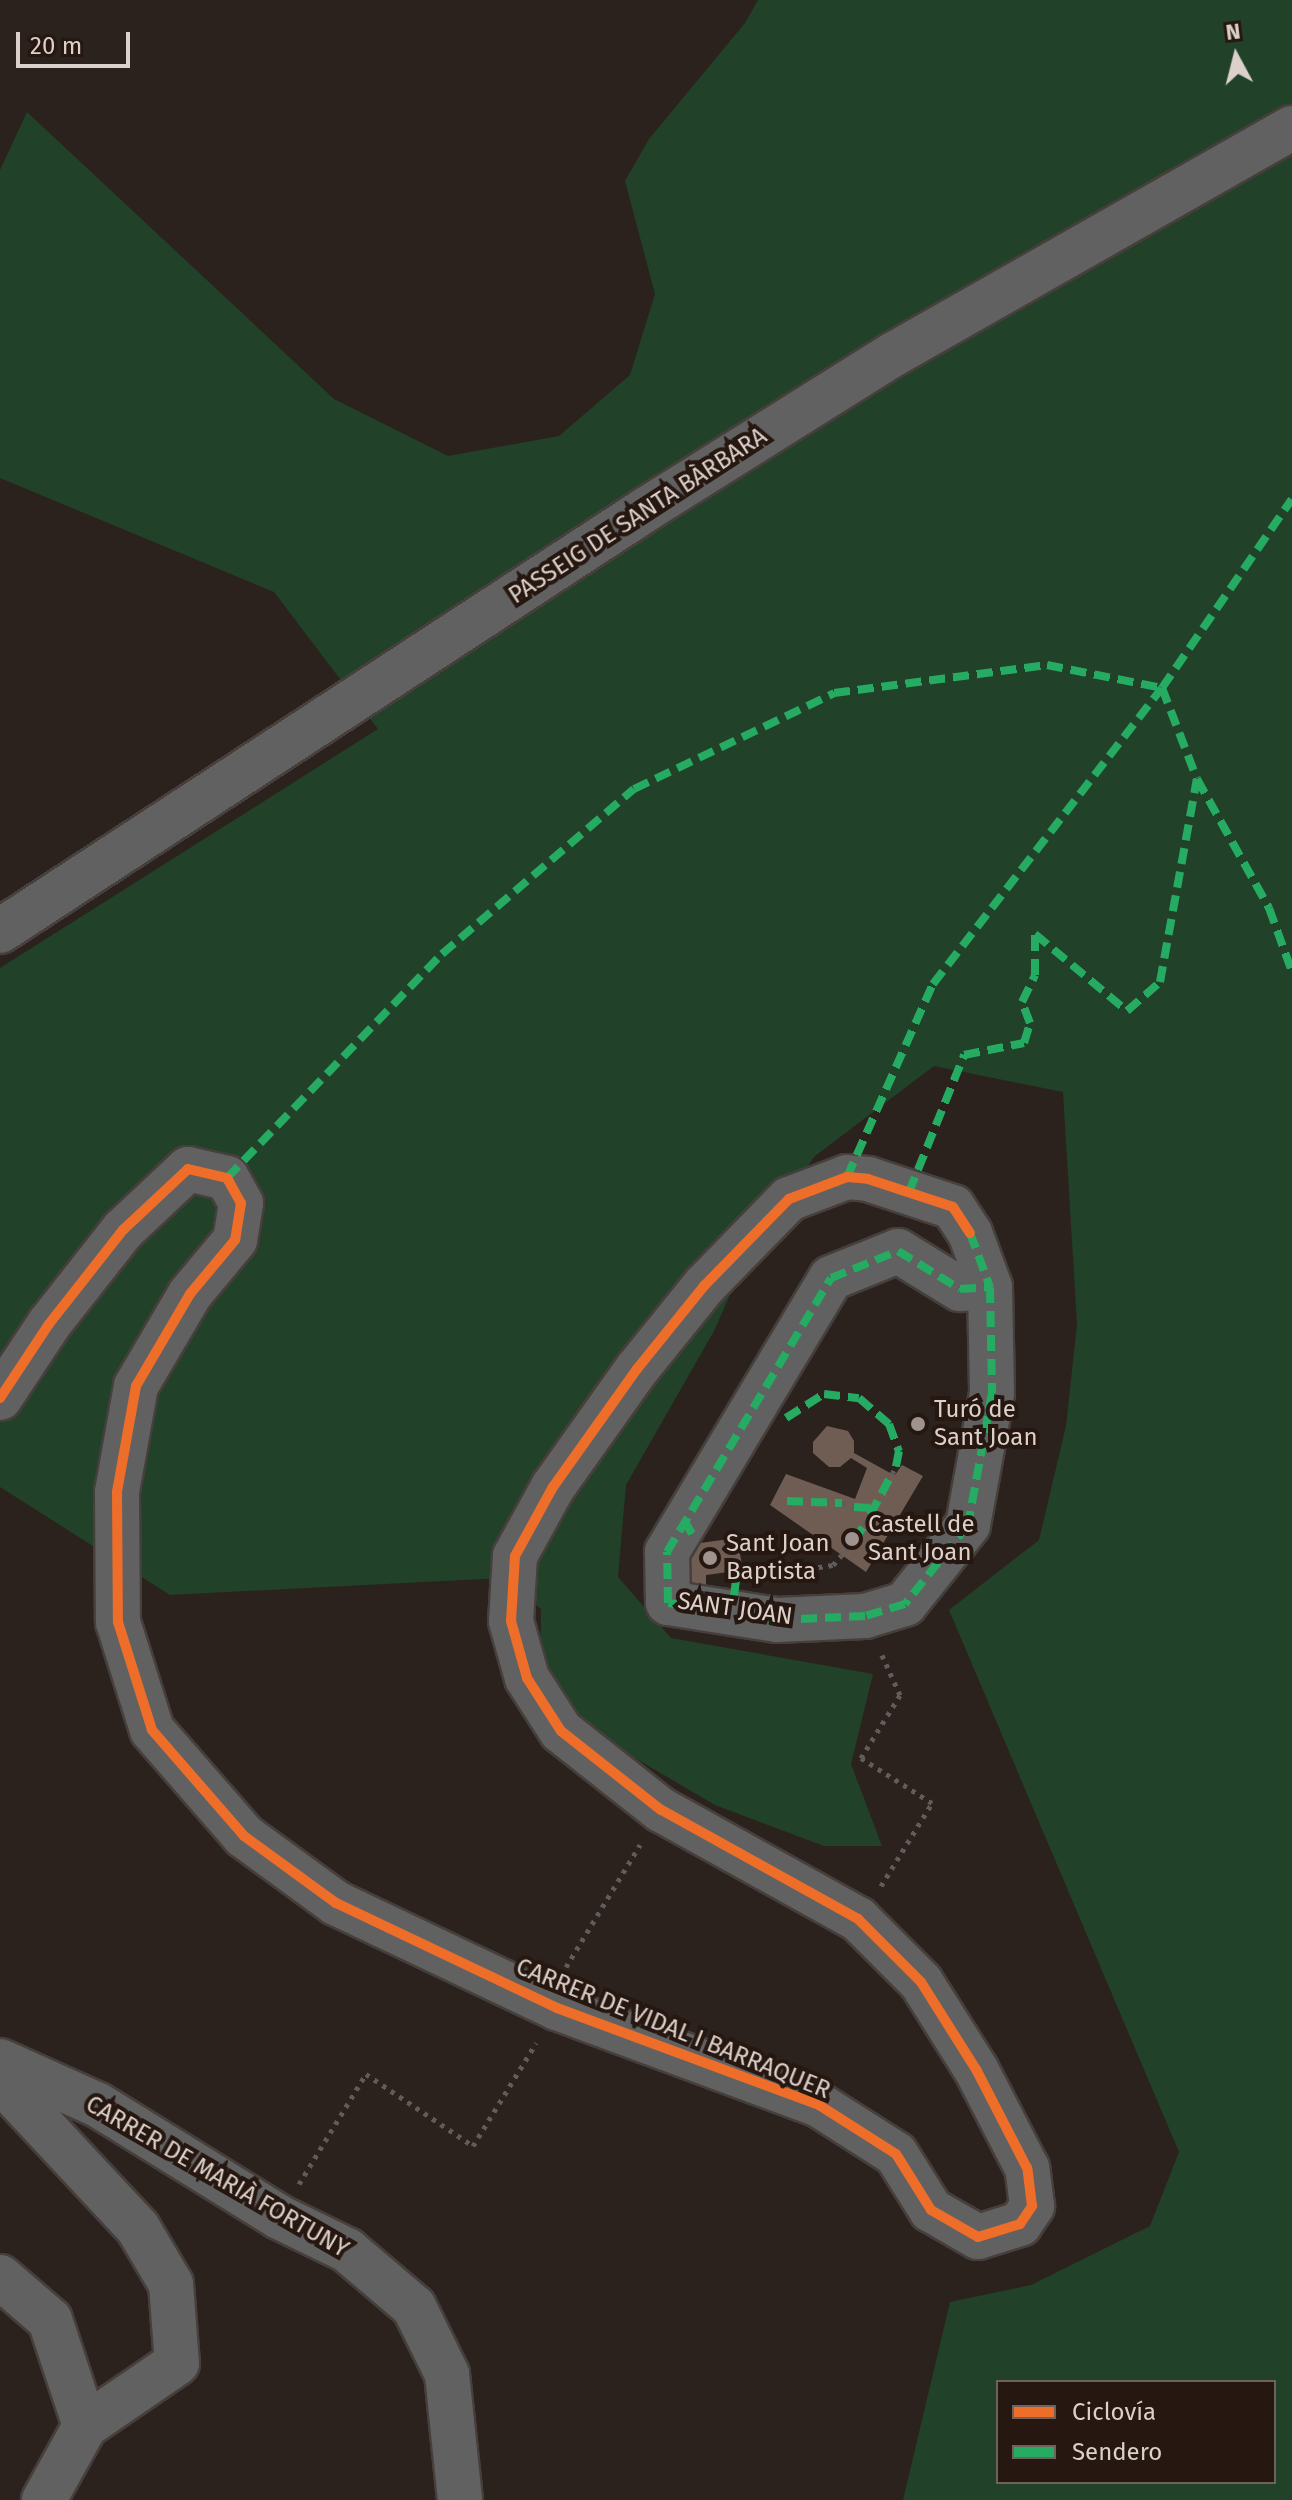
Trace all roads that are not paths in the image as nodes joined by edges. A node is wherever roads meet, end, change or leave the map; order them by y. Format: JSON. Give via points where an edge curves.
{"nodes":[{"id":1,"x":1292,"y":128,"type":"edge"},
{"id":2,"x":0,"y":931,"type":"edge"},
{"id":3,"x":970,"y":1233,"type":"joint"},
{"id":4,"x":990,"y":1287,"type":"junction"},
{"id":5,"x":0,"y":1398,"type":"edge"},
{"id":6,"x":0,"y":2061,"type":"edge"},
{"id":7,"x":0,"y":2080,"type":"edge"},
{"id":8,"x":0,"y":2277,"type":"edge"},
{"id":9,"x":85,"y":2426,"type":"junction"},
{"id":10,"x":44,"y":2500,"type":"edge"},
{"id":11,"x":460,"y":2500,"type":"edge"}],
"edges":[{"from":1,"to":2,"type":"street","name":"PASSEIG DE SANTA BÀRBARA","via":[[881,362]]},
{"from":3,"to":4,"type":"street","name":"SANT JOAN"},
{"from":3,"to":5,"type":"street","name":"CARRER DE VIDAL I BARRAQUER","via":[[953,1207],[868,1179],[847,1177],[789,1199],[704,1286],[553,1487],[515,1556],[511,1621],[527,1678],[561,1731],[661,1810],[858,1919],[921,1982],[977,2071],[1027,2168],[1032,2206],[1020,2224],[978,2237],[931,2210],[896,2154],[819,2105],[547,2003],[336,1903],[244,1836],[152,1730],[118,1622],[117,1492],[136,1386],[190,1294],[235,1240],[241,1203],[227,1178],[188,1169],[123,1230],[49,1324]]},
{"from":4,"to":4,"type":"street","name":"SANT JOAN","via":[[992,1393],[968,1525],[905,1604],[865,1616],[777,1620],[668,1603],[667,1552],[831,1278],[898,1251],[960,1289]]},
{"from":6,"to":11,"type":"street","name":"CARRER DE MARIÀ FORTUNY","via":[[98,2105],[279,2217],[347,2250],[414,2307],[447,2374]]},
{"from":7,"to":9,"type":"street","via":[[138,2228],[171,2284],[177,2363]]},
{"from":8,"to":9,"type":"street","via":[[50,2320]]},
{"from":9,"to":10,"type":"street"}]}
